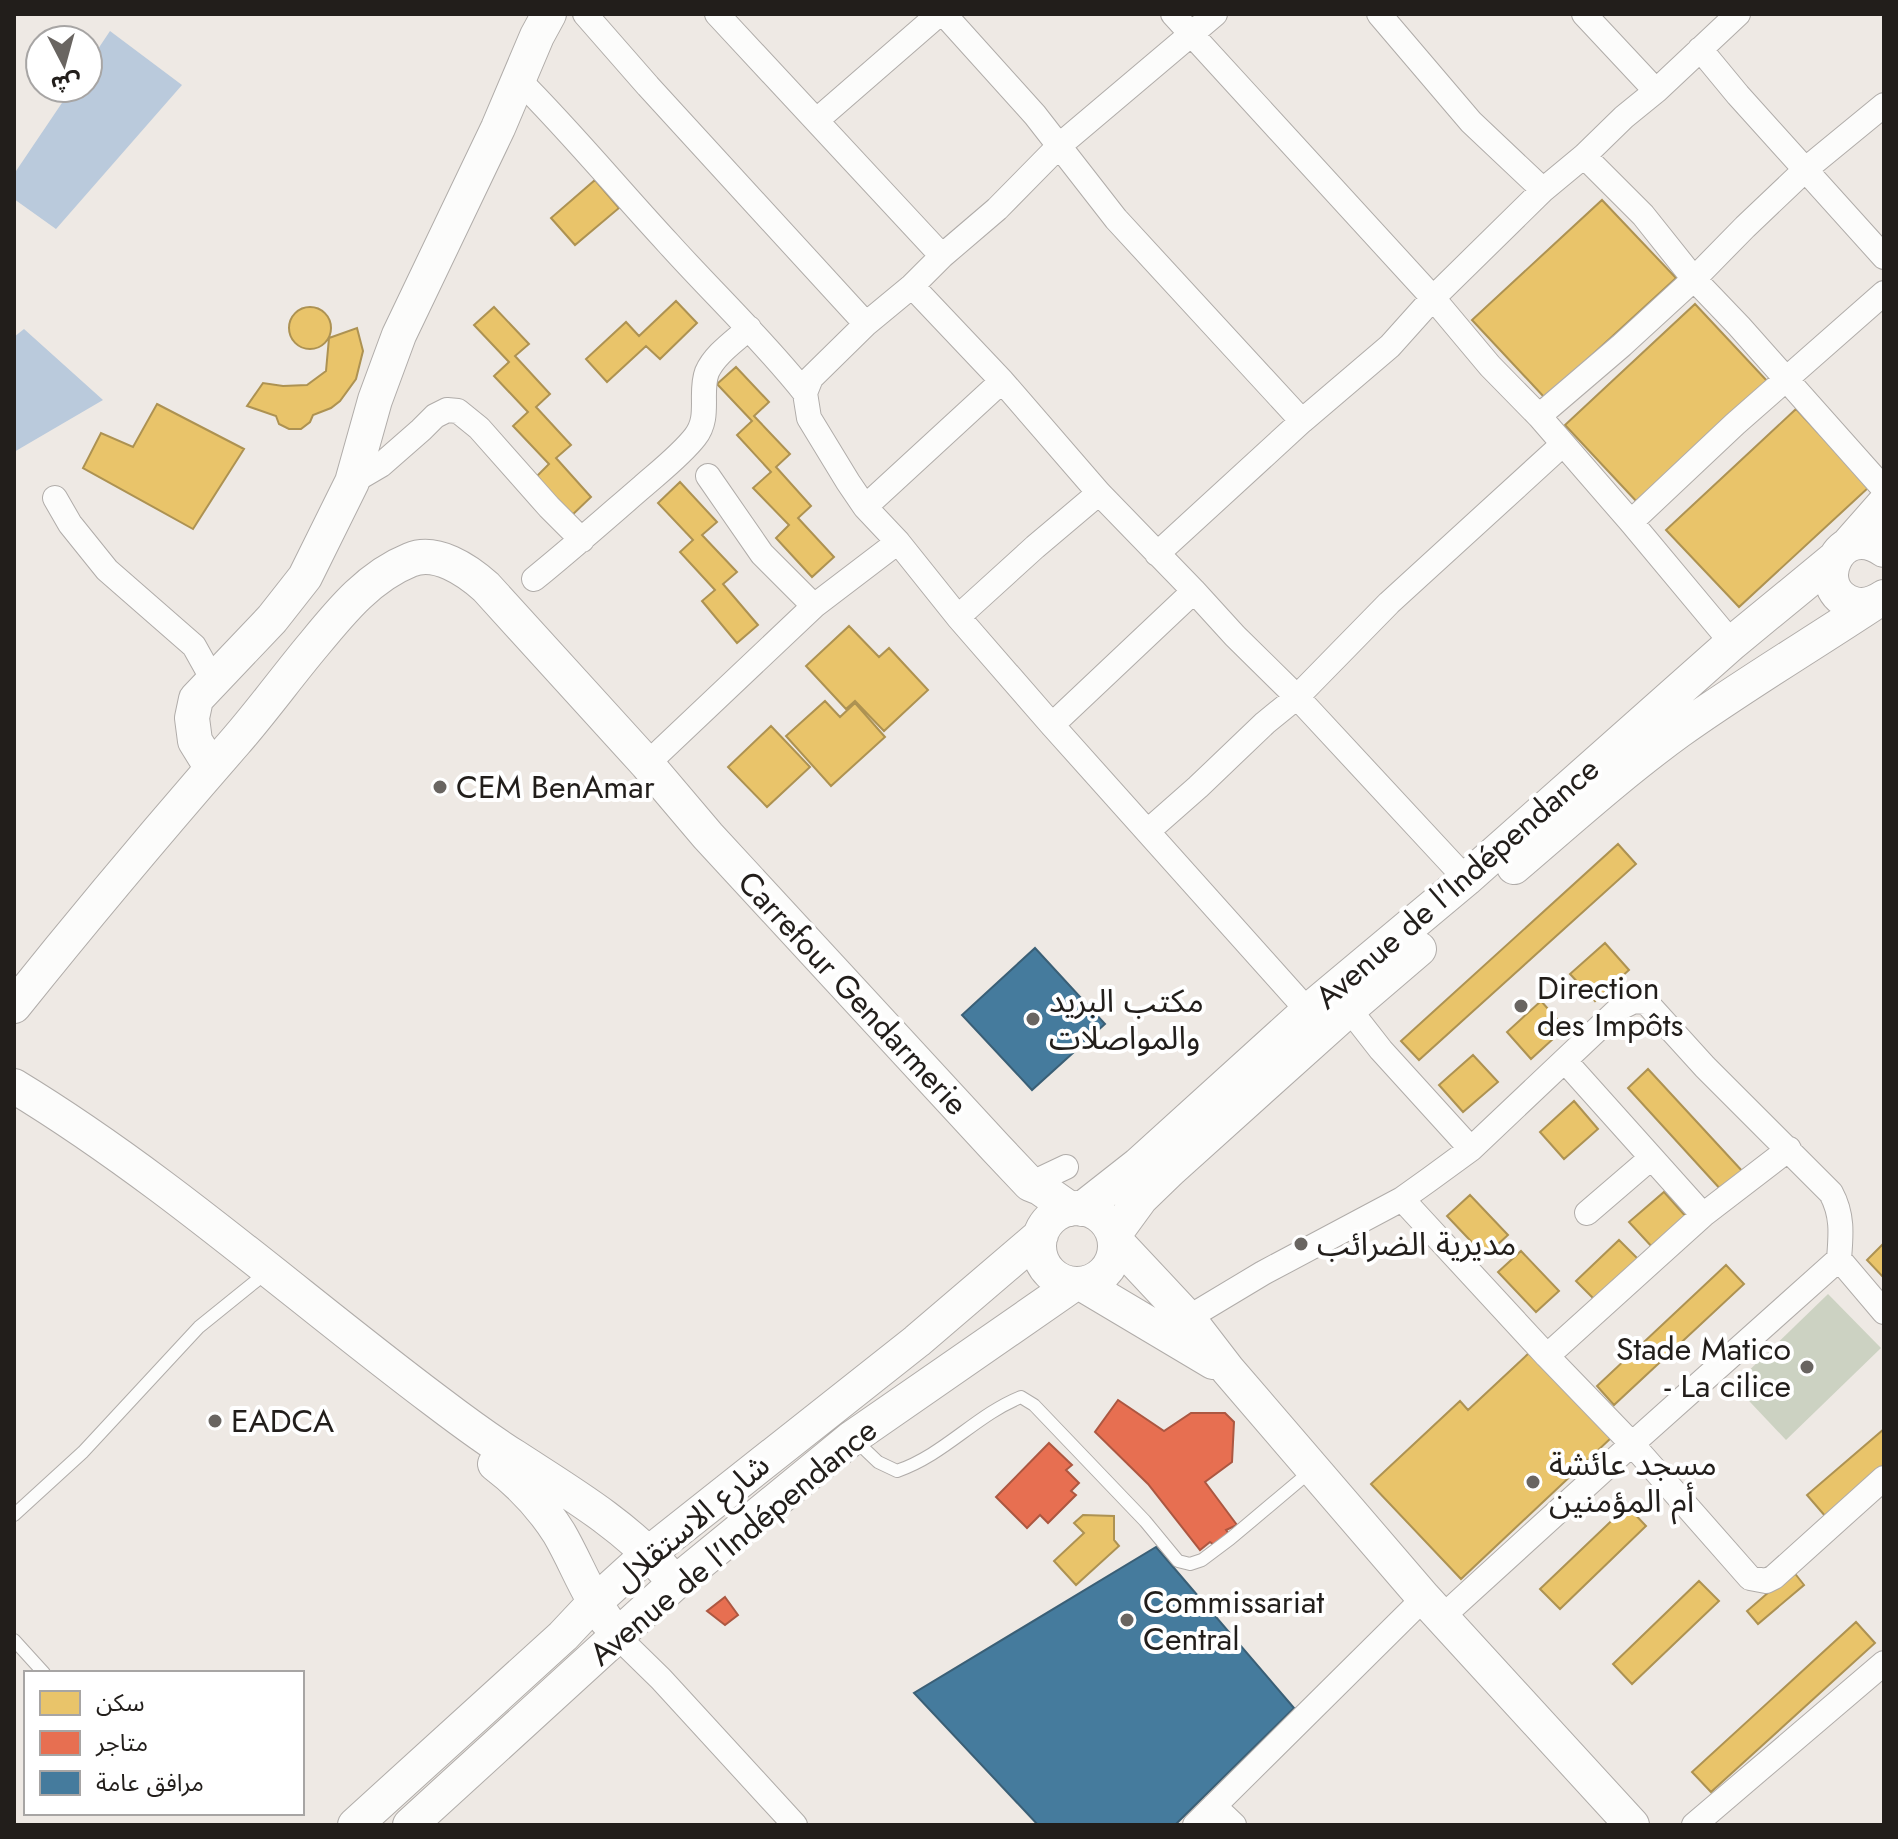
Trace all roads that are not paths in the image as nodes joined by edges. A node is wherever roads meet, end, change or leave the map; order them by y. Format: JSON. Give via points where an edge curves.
{"nodes":[{"id":1,"x":549,"y":14,"type":"edge"},
{"id":2,"x":585,"y":14,"type":"edge"},
{"id":3,"x":941,"y":14,"type":"edge"},
{"id":4,"x":1173,"y":14,"type":"edge"},
{"id":5,"x":1215,"y":14,"type":"edge"},
{"id":6,"x":1379,"y":14,"type":"edge"},
{"id":7,"x":1584,"y":14,"type":"edge"},
{"id":8,"x":1738,"y":14,"type":"edge"},
{"id":9,"x":723,"y":17,"type":"edge"},
{"id":10,"x":1191,"y":33,"type":"junction"},
{"id":11,"x":1700,"y":49,"type":"junction"},
{"id":12,"x":519,"y":80,"type":"junction"},
{"id":13,"x":1656,"y":91,"type":"junction"},
{"id":14,"x":1884,"y":105,"type":"edge"},
{"id":15,"x":817,"y":120,"type":"junction"},
{"id":16,"x":1060,"y":145,"type":"junction"},
{"id":17,"x":1584,"y":156,"type":"junction"},
{"id":18,"x":1806,"y":169,"type":"junction"},
{"id":19,"x":1543,"y":190,"type":"junction"},
{"id":20,"x":942,"y":256,"type":"junction"},
{"id":21,"x":1884,"y":257,"type":"edge"},
{"id":22,"x":1694,"y":279,"type":"junction"},
{"id":23,"x":912,"y":286,"type":"junction"},
{"id":24,"x":1884,"y":293,"type":"edge"},
{"id":25,"x":1433,"y":298,"type":"junction"},
{"id":26,"x":866,"y":324,"type":"junction"},
{"id":27,"x":749,"y":328,"type":"junction"},
{"id":28,"x":1785,"y":379,"type":"junction"},
{"id":29,"x":1002,"y":381,"type":"junction"},
{"id":30,"x":805,"y":393,"type":"junction"},
{"id":31,"x":1539,"y":416,"type":"junction"},
{"id":32,"x":1302,"y":421,"type":"junction"},
{"id":33,"x":1562,"y":445,"type":"junction"},
{"id":34,"x":708,"y":476,"type":"dead end"},
{"id":35,"x":352,"y":482,"type":"junction"},
{"id":36,"x":1884,"y":489,"type":"edge"},
{"id":37,"x":1099,"y":493,"type":"junction"},
{"id":38,"x":55,"y":498,"type":"dead end"},
{"id":39,"x":1884,"y":504,"type":"edge"},
{"id":40,"x":865,"y":507,"type":"junction"},
{"id":41,"x":1631,"y":522,"type":"junction"},
{"id":42,"x":582,"y":540,"type":"junction"},
{"id":43,"x":898,"y":542,"type":"junction"},
{"id":44,"x":1884,"y":549,"type":"edge"},
{"id":45,"x":1840,"y":553,"type":"junction"},
{"id":46,"x":1157,"y":554,"type":"junction"},
{"id":47,"x":534,"y":579,"type":"dead end"},
{"id":48,"x":1194,"y":591,"type":"junction"},
{"id":49,"x":1881,"y":600,"type":"edge"},
{"id":50,"x":814,"y":606,"type":"junction"},
{"id":51,"x":958,"y":617,"type":"junction"},
{"id":52,"x":1732,"y":643,"type":"junction"},
{"id":53,"x":213,"y":680,"type":"junction"},
{"id":54,"x":1297,"y":697,"type":"junction"},
{"id":55,"x":1052,"y":725,"type":"junction"},
{"id":56,"x":647,"y":764,"type":"junction"},
{"id":57,"x":211,"y":767,"type":"junction"},
{"id":58,"x":1148,"y":831,"type":"junction"},
{"id":59,"x":1466,"y":879,"type":"junction"},
{"id":60,"x":14,"y":1006,"type":"edge"},
{"id":61,"x":1349,"y":1009,"type":"junction"},
{"id":62,"x":1308,"y":1011,"type":"junction"},
{"id":63,"x":1565,"y":1061,"type":"junction"},
{"id":64,"x":14,"y":1086,"type":"edge"},
{"id":65,"x":14,"y":1105,"type":"edge"},
{"id":66,"x":1471,"y":1149,"type":"junction"},
{"id":67,"x":1789,"y":1149,"type":"junction"},
{"id":68,"x":1651,"y":1158,"type":"junction"},
{"id":69,"x":1066,"y":1167,"type":"dead end"},
{"id":70,"x":1030,"y":1184,"type":"junction"},
{"id":71,"x":1402,"y":1199,"type":"junction"},
{"id":72,"x":1587,"y":1213,"type":"dead end"},
{"id":73,"x":1703,"y":1215,"type":"junction"},
{"id":74,"x":1059,"y":1220,"type":"junction"},
{"id":75,"x":1114,"y":1237,"type":"junction"},
{"id":76,"x":1839,"y":1259,"type":"junction"},
{"id":77,"x":256,"y":1281,"type":"junction"},
{"id":78,"x":1078,"y":1284,"type":"junction"},
{"id":79,"x":1884,"y":1312,"type":"edge"},
{"id":80,"x":1188,"y":1318,"type":"junction"},
{"id":81,"x":1547,"y":1356,"type":"junction"},
{"id":82,"x":1228,"y":1370,"type":"junction"},
{"id":83,"x":852,"y":1438,"type":"junction"},
{"id":84,"x":1632,"y":1444,"type":"junction"},
{"id":85,"x":1312,"y":1470,"type":"junction"},
{"id":86,"x":1884,"y":1478,"type":"edge"},
{"id":87,"x":14,"y":1515,"type":"edge"},
{"id":88,"x":559,"y":1533,"type":"junction"},
{"id":89,"x":649,"y":1553,"type":"junction"},
{"id":90,"x":675,"y":1583,"type":"junction"},
{"id":91,"x":594,"y":1603,"type":"junction"},
{"id":92,"x":1432,"y":1608,"type":"junction"},
{"id":93,"x":563,"y":1636,"type":"junction"},
{"id":94,"x":617,"y":1636,"type":"junction"},
{"id":95,"x":14,"y":1640,"type":"edge"},
{"id":96,"x":1883,"y":1666,"type":"edge"},
{"id":97,"x":42,"y":1671,"type":"edge"},
{"id":98,"x":462,"y":1729,"type":"junction"},
{"id":99,"x":486,"y":1756,"type":"junction"},
{"id":100,"x":1214,"y":1806,"type":"junction"},
{"id":101,"x":368,"y":1821,"type":"edge"},
{"id":102,"x":410,"y":1825,"type":"edge"},
{"id":103,"x":795,"y":1825,"type":"edge"},
{"id":104,"x":1195,"y":1825,"type":"edge"},
{"id":105,"x":1234,"y":1825,"type":"edge"},
{"id":106,"x":1632,"y":1825,"type":"edge"},
{"id":107,"x":1694,"y":1825,"type":"edge"}],
"edges":[{"from":1,"to":12,"type":"main road"},
{"from":2,"to":26,"type":"street"},
{"from":3,"to":15,"type":"street"},
{"from":3,"to":16,"type":"street"},
{"from":4,"to":10,"type":"street"},
{"from":5,"to":10,"type":"street"},
{"from":6,"to":19,"type":"street","via":[[1471,122]]},
{"from":7,"to":13,"type":"street"},
{"from":8,"to":11,"type":"street"},
{"from":9,"to":15,"type":"street"},
{"from":10,"to":16,"type":"street"},
{"from":10,"to":25,"type":"street"},
{"from":11,"to":13,"type":"street"},
{"from":11,"to":18,"type":"street"},
{"from":12,"to":27,"type":"street"},
{"from":12,"to":35,"type":"main road","via":[[399,335]]},
{"from":13,"to":17,"type":"street"},
{"from":14,"to":18,"type":"street"},
{"from":15,"to":20,"type":"street"},
{"from":16,"to":20,"type":"street"},
{"from":16,"to":32,"type":"street","via":[[1116,219]]},
{"from":17,"to":19,"type":"street"},
{"from":17,"to":22,"type":"street","via":[[1643,215]]},
{"from":18,"to":21,"type":"street"},
{"from":18,"to":22,"type":"street"},
{"from":19,"to":25,"type":"street"},
{"from":20,"to":23,"type":"street"},
{"from":22,"to":28,"type":"street"},
{"from":22,"to":31,"type":"street"},
{"from":23,"to":26,"type":"street"},
{"from":23,"to":29,"type":"street"},
{"from":24,"to":28,"type":"street"},
{"from":25,"to":31,"type":"street"},
{"from":25,"to":32,"type":"street","via":[[1390,346]]},
{"from":26,"to":30,"type":"street","via":[[811,378]]},
{"from":27,"to":30,"type":"street"},
{"from":27,"to":42,"type":"street","via":[[708,370],[703,424],[696,437]]},
{"from":28,"to":36,"type":"street"},
{"from":28,"to":41,"type":"street"},
{"from":29,"to":37,"type":"street"},
{"from":29,"to":40,"type":"street"},
{"from":30,"to":40,"type":"street","via":[[809,418]]},
{"from":31,"to":33,"type":"street"},
{"from":32,"to":46,"type":"street"},
{"from":33,"to":41,"type":"street"},
{"from":33,"to":54,"type":"street","via":[[1389,603]]},
{"from":34,"to":50,"type":"street","via":[[762,554]]},
{"from":35,"to":42,"type":"street","via":[[381,465],[435,416],[458,411]]},
{"from":35,"to":53,"type":"main road","via":[[305,577]]},
{"from":37,"to":46,"type":"street"},
{"from":37,"to":51,"type":"street"},
{"from":38,"to":53,"type":"street","via":[[107,570],[194,646]]},
{"from":39,"to":45,"type":"main road","name":"Avenue de l'Indépendance"},
{"from":40,"to":43,"type":"street"},
{"from":41,"to":52,"type":"street"},
{"from":42,"to":47,"type":"street"},
{"from":43,"to":50,"type":"street"},
{"from":43,"to":51,"type":"street"},
{"from":44,"to":45,"type":"main road","via":[[1865,542]]},
{"from":45,"to":49,"type":"main road","via":[[1831,570],[1836,591],[1853,604]]},
{"from":45,"to":52,"type":"main road","name":"Avenue de l'Indépendance"},
{"from":46,"to":48,"type":"street"},
{"from":48,"to":54,"type":"street"},
{"from":48,"to":55,"type":"street"},
{"from":49,"to":61,"type":"main road","name":"Avenue de l'Indépendance","via":[[1753,680],[1629,769]]},
{"from":50,"to":56,"type":"street"},
{"from":51,"to":55,"type":"street"},
{"from":52,"to":59,"type":"main road","name":"Avenue de l'Indépendance"},
{"from":53,"to":57,"type":"main road","via":[[196,699],[192,718],[195,741]]},
{"from":54,"to":58,"type":"street"},
{"from":54,"to":59,"type":"street"},
{"from":55,"to":58,"type":"street"},
{"from":56,"to":57,"type":"main road","name":"Carrefour Gendarmerie","via":[[486,587],[454,565],[413,558],[361,591]]},
{"from":56,"to":70,"type":"main road","name":"Carrefour Gendarmerie"},
{"from":57,"to":60,"type":"main road","name":"Carrefour Gendarmerie"},
{"from":58,"to":62,"type":"street"},
{"from":59,"to":62,"type":"main road","name":"Avenue de l'Indépendance"},
{"from":61,"to":66,"type":"street"},
{"from":61,"to":75,"type":"main road","name":"Avenue de l'Indépendance","via":[[1141,1198]]},
{"from":62,"to":74,"type":"main road","name":"Avenue de l'Indépendance","via":[[1138,1165]]},
{"from":63,"to":66,"type":"street"},
{"from":63,"to":67,"type":"street","via":[[1620,1008],[1646,1002]]},
{"from":63,"to":68,"type":"street"},
{"from":64,"to":89,"type":"main road","via":[[174,1197],[436,1401],[609,1519]]},
{"from":65,"to":77,"type":"main road"},
{"from":66,"to":71,"type":"street"},
{"from":67,"to":73,"type":"street"},
{"from":67,"to":76,"type":"street","via":[[1838,1206]]},
{"from":68,"to":72,"type":"street"},
{"from":68,"to":73,"type":"street"},
{"from":69,"to":70,"type":"street"},
{"from":70,"to":74,"type":"main road","via":[[1042,1210]]},
{"from":71,"to":80,"type":"street"},
{"from":71,"to":81,"type":"street"},
{"from":73,"to":81,"type":"street"},
{"from":74,"to":75,"type":"main road","via":[[1092,1211]]},
{"from":74,"to":78,"type":"main road","via":[[1039,1246],[1041,1257],[1054,1276]]},
{"from":74,"to":89,"type":"main road","name":"شارع الاستقلال","via":[[917,1341]]},
{"from":75,"to":78,"type":"main road","via":[[1115,1252],[1104,1273]]},
{"from":75,"to":80,"type":"main road"},
{"from":76,"to":79,"type":"street"},
{"from":76,"to":84,"type":"street"},
{"from":77,"to":87,"type":"lane","via":[[199,1327],[83,1452]]},
{"from":77,"to":88,"type":"main road","via":[[505,1472]]},
{"from":78,"to":82,"type":"main road"},
{"from":78,"to":83,"type":"main road","name":"Avenue de l'Indépendance"},
{"from":80,"to":82,"type":"main road"},
{"from":81,"to":84,"type":"street"},
{"from":82,"to":85,"type":"main road"},
{"from":83,"to":85,"type":"lane","via":[[897,1471],[940,1450],[1021,1397],[1178,1561],[1190,1564],[1230,1539]]},
{"from":83,"to":90,"type":"main road","name":"Avenue de l'Indépendance"},
{"from":84,"to":86,"type":"street","via":[[1733,1560],[1757,1580],[1774,1577]]},
{"from":84,"to":92,"type":"street"},
{"from":85,"to":92,"type":"main road"},
{"from":88,"to":91,"type":"main road"},
{"from":88,"to":93,"type":"main road","via":[[570,1585]]},
{"from":89,"to":90,"type":"main road"},
{"from":89,"to":91,"type":"main road","name":"شارع الاستقلال"},
{"from":90,"to":94,"type":"main road","name":"Avenue de l'Indépendance"},
{"from":91,"to":93,"type":"main road","name":"شارع الاستقلال"},
{"from":91,"to":94,"type":"main road"},
{"from":92,"to":100,"type":"street"},
{"from":92,"to":106,"type":"main road"},
{"from":93,"to":98,"type":"main road","name":"شارع الاستقلال"},
{"from":94,"to":99,"type":"main road","name":"Avenue de l'Indépendance"},
{"from":94,"to":103,"type":"street"},
{"from":95,"to":97,"type":"lane"},
{"from":96,"to":107,"type":"street"},
{"from":98,"to":99,"type":"main road"},
{"from":98,"to":101,"type":"main road","name":"شارع الاستقلال"},
{"from":99,"to":102,"type":"main road","name":"Avenue de l'Indépendance"},
{"from":100,"to":104,"type":"street"},
{"from":100,"to":105,"type":"street"}]}
